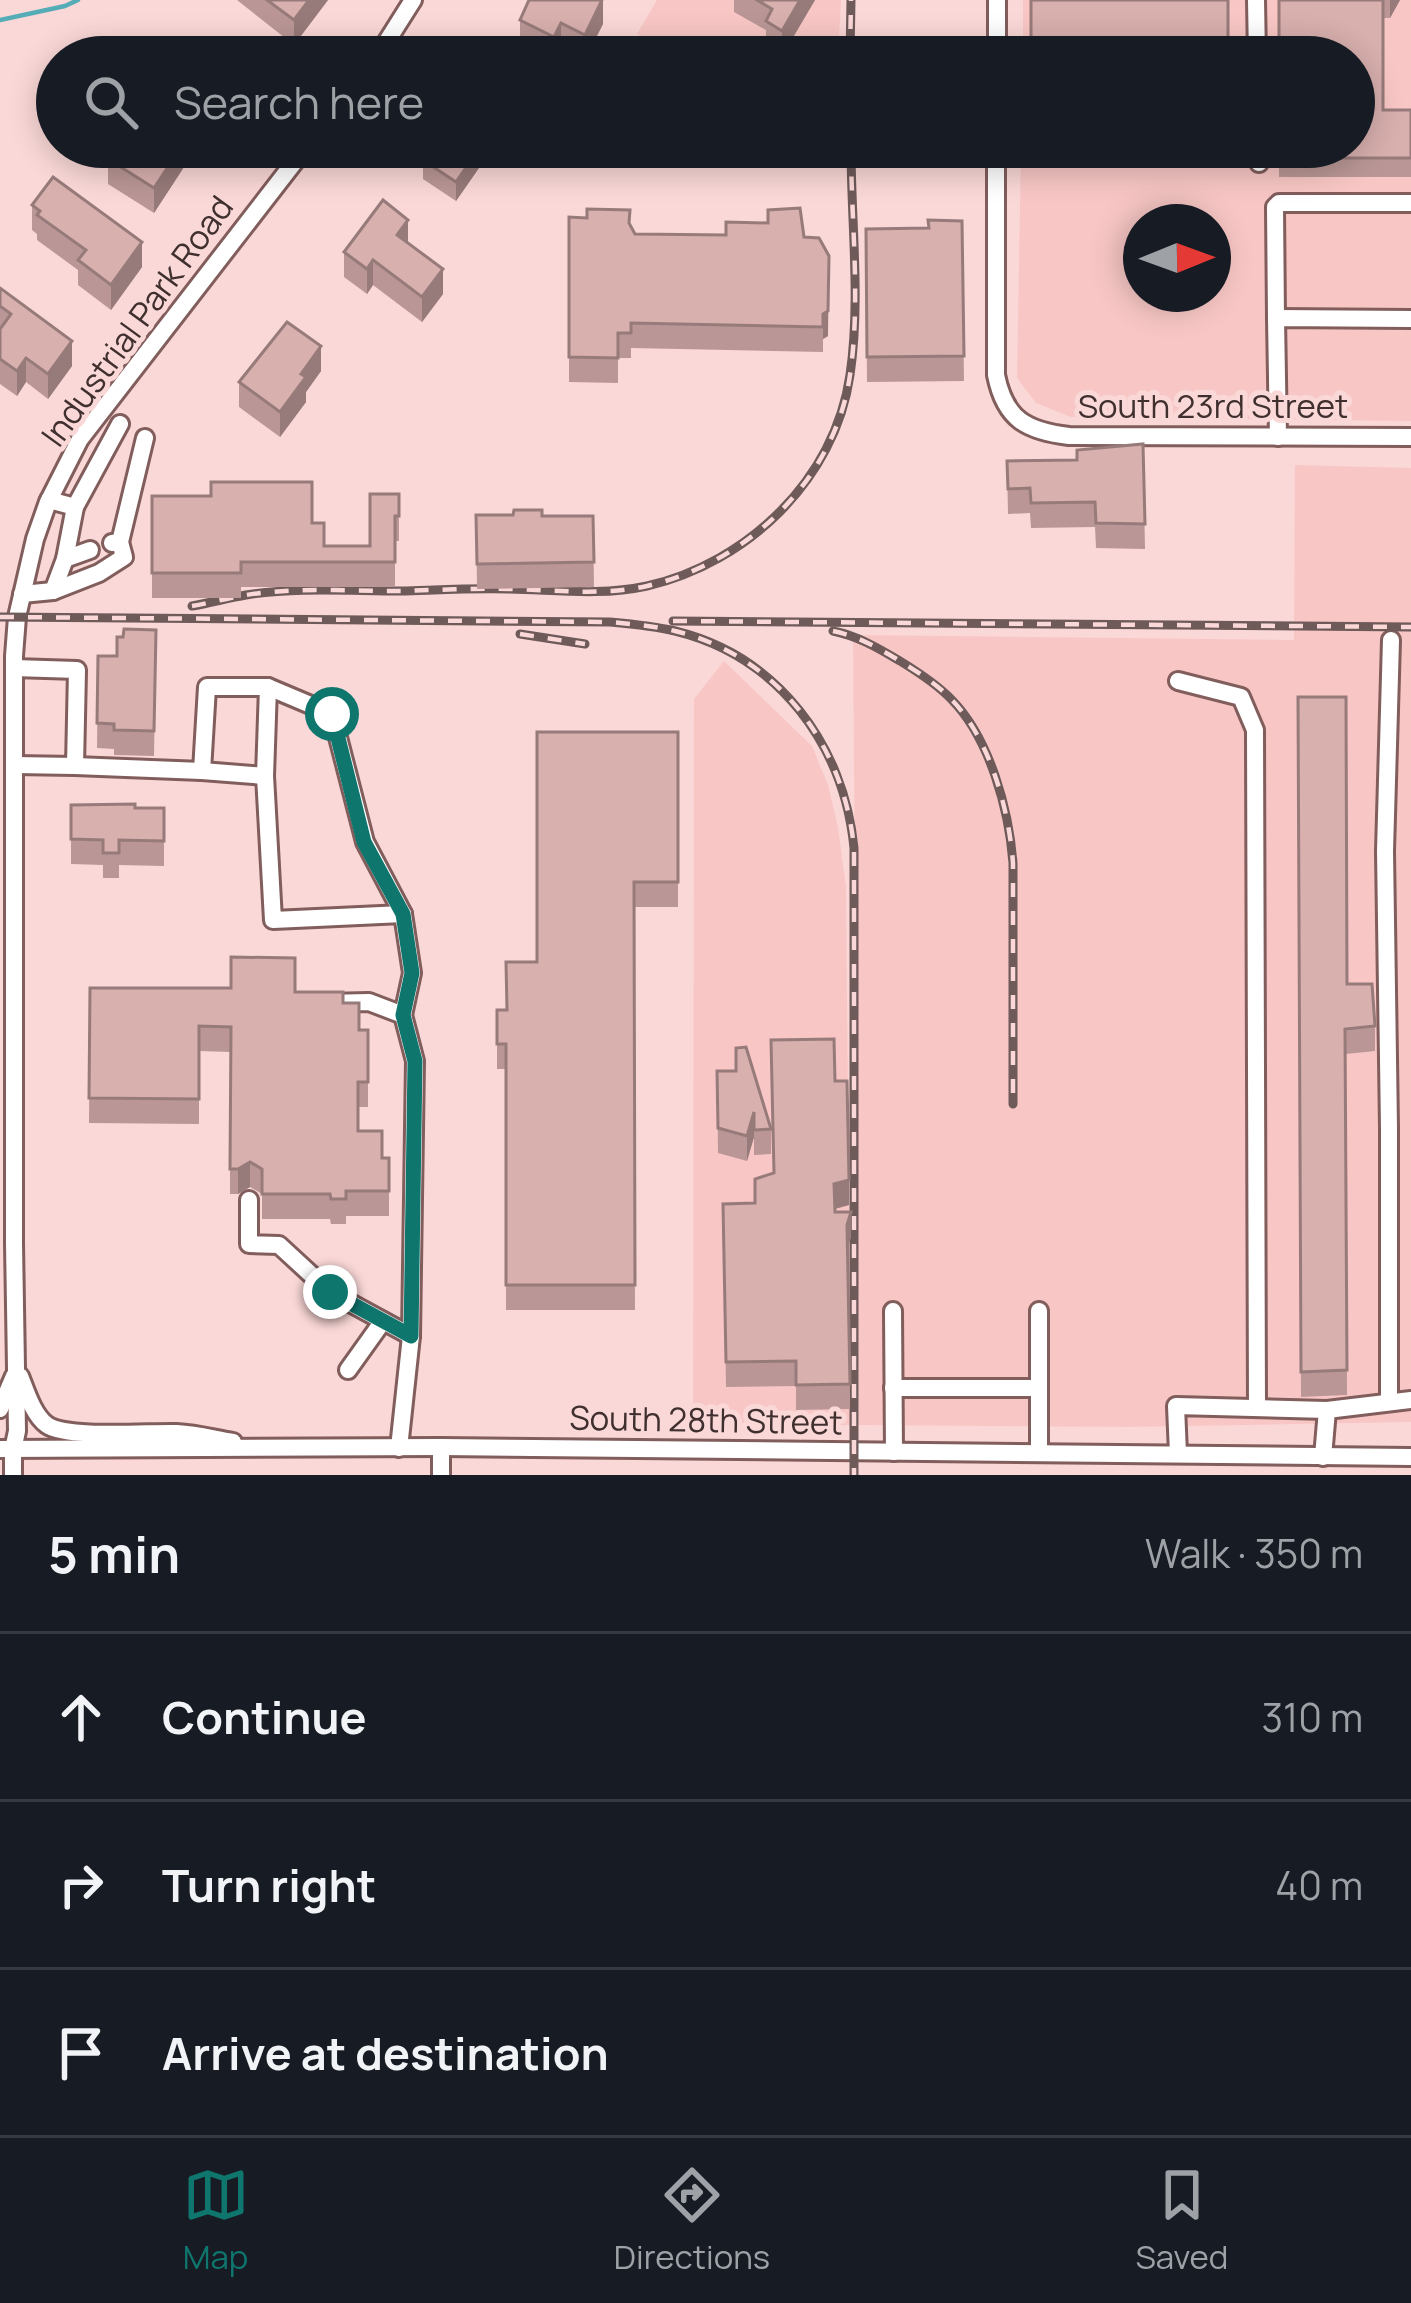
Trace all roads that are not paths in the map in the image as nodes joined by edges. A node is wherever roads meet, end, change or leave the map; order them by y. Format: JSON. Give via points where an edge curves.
{"nodes":[{"id":1,"x":413,"y":0,"type":"edge"},
{"id":2,"x":997,"y":0,"type":"edge"},
{"id":3,"x":1256,"y":0,"type":"edge"},
{"id":4,"x":390,"y":36,"type":"edge"},
{"id":5,"x":997,"y":36,"type":"edge"},
{"id":6,"x":1257,"y":36,"type":"edge"},
{"id":7,"x":290,"y":168,"type":"edge"},
{"id":8,"x":996,"y":168,"type":"edge"},
{"id":9,"x":1411,"y":203,"type":"edge"},
{"id":10,"x":1276,"y":318,"type":"junction"},
{"id":11,"x":1411,"y":319,"type":"edge"},
{"id":12,"x":120,"y":424,"type":"dead end"},
{"id":13,"x":1278,"y":436,"type":"junction"},
{"id":14,"x":145,"y":437,"type":"dead end"},
{"id":15,"x":1411,"y":437,"type":"edge"},
{"id":16,"x":49,"y":500,"type":"junction"},
{"id":17,"x":75,"y":507,"type":"junction"},
{"id":18,"x":90,"y":550,"type":"dead end"},
{"id":19,"x":65,"y":559,"type":"junction"},
{"id":20,"x":52,"y":591,"type":"junction"},
{"id":21,"x":22,"y":594,"type":"junction"},
{"id":22,"x":1391,"y":640,"type":"dead end"},
{"id":23,"x":14,"y":668,"type":"junction"},
{"id":24,"x":1178,"y":681,"type":"dead end"},
{"id":25,"x":268,"y":687,"type":"junction"},
{"id":26,"x":7,"y":728,"type":"edge"},
{"id":27,"x":14,"y":765,"type":"junction"},
{"id":28,"x":75,"y":766,"type":"junction"},
{"id":29,"x":202,"y":771,"type":"junction"},
{"id":30,"x":265,"y":776,"type":"junction"},
{"id":31,"x":403,"y":914,"type":"junction"},
{"id":32,"x":307,"y":1003,"type":"edge"},
{"id":33,"x":403,"y":1015,"type":"junction"},
{"id":34,"x":249,"y":1200,"type":"dead end"},
{"id":35,"x":892,"y":1311,"type":"dead end"},
{"id":36,"x":1039,"y":1312,"type":"dead end"},
{"id":37,"x":383,"y":1321,"type":"junction"},
{"id":38,"x":411,"y":1336,"type":"junction"},
{"id":39,"x":17,"y":1370,"type":"junction"},
{"id":40,"x":348,"y":1370,"type":"dead end"},
{"id":41,"x":893,"y":1388,"type":"junction"},
{"id":42,"x":1039,"y":1388,"type":"junction"},
{"id":43,"x":1411,"y":1400,"type":"edge"},
{"id":44,"x":1389,"y":1401,"type":"junction"},
{"id":45,"x":1257,"y":1408,"type":"junction"},
{"id":46,"x":0,"y":1409,"type":"edge"},
{"id":47,"x":1327,"y":1410,"type":"junction"},
{"id":48,"x":441,"y":1447,"type":"junction"},
{"id":49,"x":269,"y":1448,"type":"junction"},
{"id":50,"x":399,"y":1448,"type":"junction"},
{"id":51,"x":6,"y":1450,"type":"edge"},
{"id":52,"x":1039,"y":1451,"type":"junction"},
{"id":53,"x":894,"y":1452,"type":"junction"},
{"id":54,"x":1178,"y":1454,"type":"junction"},
{"id":55,"x":1411,"y":1456,"type":"edge"},
{"id":56,"x":1323,"y":1457,"type":"junction"},
{"id":57,"x":13,"y":1475,"type":"edge"},
{"id":58,"x":441,"y":1475,"type":"edge"}],
"edges":[{"from":1,"to":4,"type":"street"},
{"from":2,"to":5,"type":"street"},
{"from":3,"to":6,"type":"street"},
{"from":7,"to":16,"type":"street","name":"Industrial Park Road","via":[[99,412]]},
{"from":8,"to":13,"type":"street","name":"South 23rd Street","via":[[996,375],[1019,419],[1040,433],[1069,436]]},
{"from":9,"to":10,"type":"street","via":[[1275,207]]},
{"from":10,"to":11,"type":"street"},
{"from":10,"to":13,"type":"street"},
{"from":12,"to":17,"type":"street"},
{"from":13,"to":15,"type":"street","name":"South 23rd Street"},
{"from":14,"to":20,"type":"street","via":[[116,543],[124,557]]},
{"from":16,"to":17,"type":"street"},
{"from":16,"to":21,"type":"street","name":"Industrial Park Road"},
{"from":17,"to":19,"type":"street"},
{"from":18,"to":19,"type":"street"},
{"from":19,"to":20,"type":"street"},
{"from":20,"to":21,"type":"street"},
{"from":21,"to":23,"type":"street","name":"Industrial Park Road"},
{"from":22,"to":44,"type":"street"},
{"from":23,"to":26,"type":"street","name":"Industrial Park Road"},
{"from":23,"to":28,"type":"street","via":[[77,670]]},
{"from":24,"to":45,"type":"street","via":[[1241,698],[1256,730]]},
{"from":25,"to":29,"type":"street","via":[[207,687]]},
{"from":25,"to":30,"type":"street"},
{"from":25,"to":31,"type":"street","via":[[332,714],[364,842]]},
{"from":26,"to":27,"type":"street","name":"Industrial Park Road"},
{"from":27,"to":28,"type":"street"},
{"from":27,"to":39,"type":"street","name":"Industrial Park Road"},
{"from":28,"to":29,"type":"street"},
{"from":29,"to":30,"type":"street"},
{"from":30,"to":31,"type":"street","via":[[273,920]]},
{"from":31,"to":33,"type":"street","via":[[412,973]]},
{"from":32,"to":33,"type":"street","via":[[369,1002]]},
{"from":33,"to":38,"type":"street","via":[[415,1061]]},
{"from":34,"to":37,"type":"street","via":[[249,1244],[279,1246],[330,1292]]},
{"from":35,"to":41,"type":"street"},
{"from":36,"to":42,"type":"street"},
{"from":37,"to":38,"type":"street"},
{"from":37,"to":40,"type":"street"},
{"from":38,"to":50,"type":"street"},
{"from":39,"to":46,"type":"street"},
{"from":39,"to":49,"type":"street","via":[[40,1417],[57,1429],[184,1433]]},
{"from":39,"to":51,"type":"street","name":"Industrial Park Road","via":[[17,1431]]},
{"from":41,"to":42,"type":"street"},
{"from":41,"to":53,"type":"street"},
{"from":42,"to":52,"type":"street"},
{"from":43,"to":44,"type":"street"},
{"from":44,"to":47,"type":"street"},
{"from":45,"to":47,"type":"street"},
{"from":45,"to":54,"type":"street","via":[[1176,1406]]},
{"from":47,"to":56,"type":"street"},
{"from":48,"to":50,"type":"street","name":"South 28th Street"},
{"from":48,"to":53,"type":"street","name":"South 28th Street"},
{"from":48,"to":58,"type":"street"},
{"from":49,"to":50,"type":"street","name":"South 28th Street"},
{"from":49,"to":51,"type":"street","name":"South 28th Street"},
{"from":51,"to":57,"type":"street","name":"Industrial Park Road"},
{"from":52,"to":53,"type":"street","name":"South 28th Street"},
{"from":52,"to":54,"type":"street","name":"South 28th Street"},
{"from":54,"to":56,"type":"street","name":"South 28th Street"},
{"from":55,"to":56,"type":"street","name":"South 28th Street"}]}
